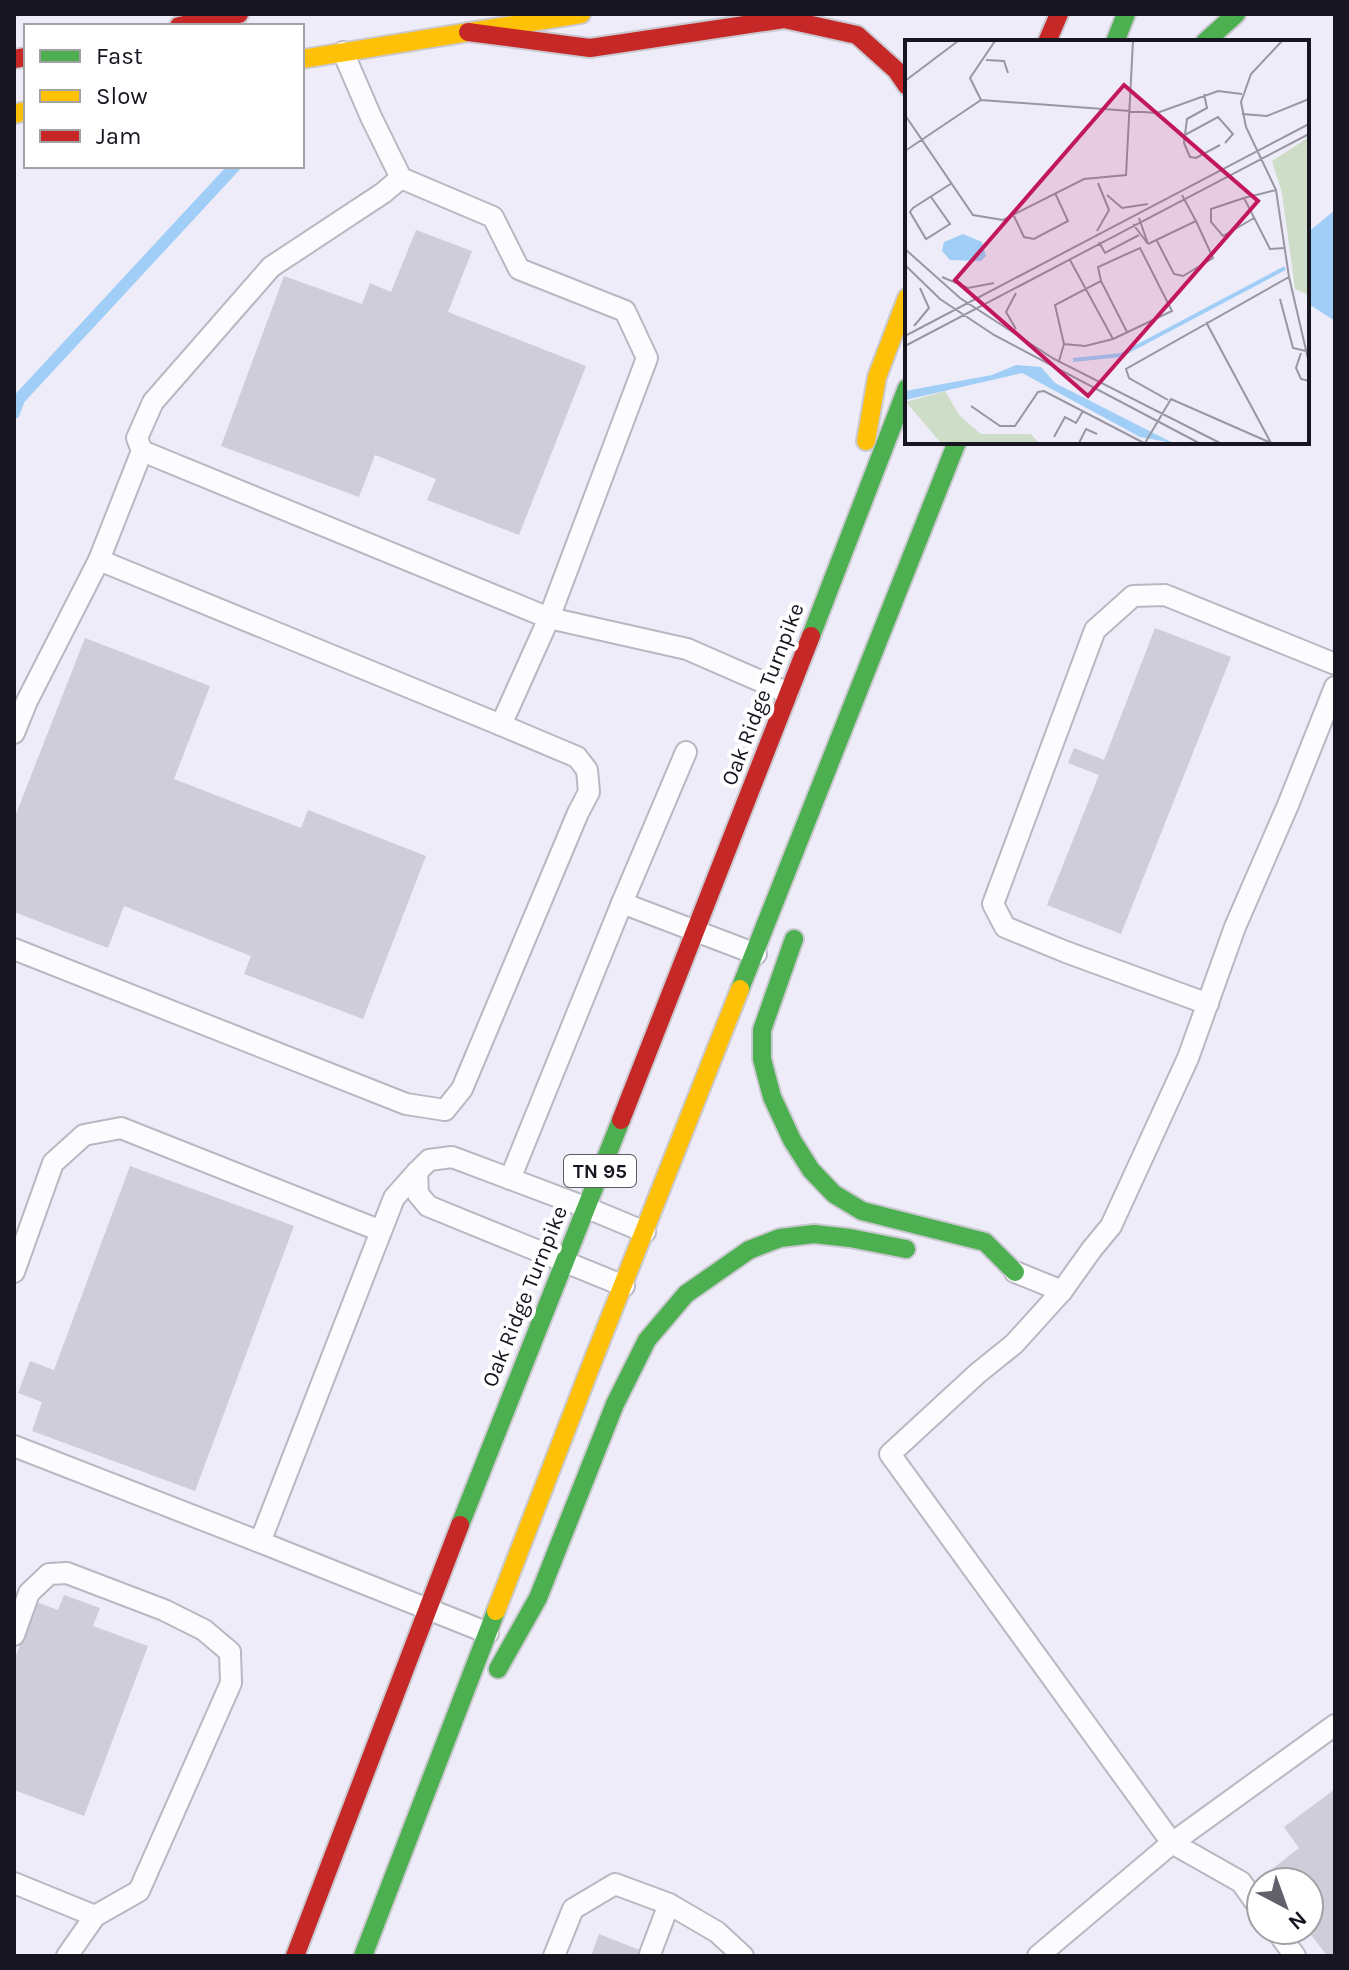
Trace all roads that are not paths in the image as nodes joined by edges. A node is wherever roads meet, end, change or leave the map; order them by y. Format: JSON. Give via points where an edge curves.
{"nodes":[{"id":1,"x":239,"y":14,"type":"edge"},
{"id":2,"x":581,"y":14,"type":"edge"},
{"id":3,"x":1059,"y":14,"type":"edge"},
{"id":4,"x":1126,"y":14,"type":"edge"},
{"id":5,"x":1236,"y":14,"type":"edge"},
{"id":6,"x":189,"y":24,"type":"edge"},
{"id":7,"x":468,"y":32,"type":"junction"},
{"id":8,"x":1048,"y":40,"type":"edge"},
{"id":9,"x":1116,"y":40,"type":"edge"},
{"id":10,"x":1207,"y":40,"type":"edge"},
{"id":11,"x":343,"y":52,"type":"junction"},
{"id":12,"x":304,"y":59,"type":"edge"},
{"id":13,"x":905,"y":83,"type":"edge"},
{"id":14,"x":401,"y":178,"type":"junction"},
{"id":15,"x":905,"y":303,"type":"edge"},
{"id":16,"x":905,"y":393,"type":"edge"},
{"id":17,"x":956,"y":444,"type":"edge"},
{"id":18,"x":142,"y":451,"type":"junction"},
{"id":19,"x":960,"y":484,"type":"dead end"},
{"id":20,"x":849,"y":535,"type":"junction"},
{"id":21,"x":99,"y":560,"type":"junction"},
{"id":22,"x":549,"y":618,"type":"junction"},
{"id":23,"x":886,"y":623,"type":"junction"},
{"id":24,"x":1335,"y":664,"type":"edge"},
{"id":25,"x":1335,"y":687,"type":"edge"},
{"id":26,"x":788,"y":693,"type":"junction"},
{"id":27,"x":501,"y":725,"type":"junction"},
{"id":28,"x":14,"y":733,"type":"edge"},
{"id":29,"x":856,"y":745,"type":"dead end"},
{"id":30,"x":686,"y":752,"type":"dead end"},
{"id":31,"x":622,"y":903,"type":"junction"},
{"id":32,"x":801,"y":921,"type":"dead end"},
{"id":33,"x":696,"y":932,"type":"junction"},
{"id":34,"x":14,"y":949,"type":"edge"},
{"id":35,"x":756,"y":954,"type":"junction"},
{"id":36,"x":1208,"y":1004,"type":"junction"},
{"id":37,"x":417,"y":1172,"type":"junction"},
{"id":38,"x":510,"y":1179,"type":"junction"},
{"id":39,"x":585,"y":1207,"type":"junction"},
{"id":40,"x":381,"y":1231,"type":"junction"},
{"id":41,"x":645,"y":1232,"type":"junction"},
{"id":42,"x":929,"y":1256,"type":"dead end"},
{"id":43,"x":565,"y":1262,"type":"junction"},
{"id":44,"x":14,"y":1272,"type":"edge"},
{"id":45,"x":1015,"y":1272,"type":"junction"},
{"id":46,"x":993,"y":1273,"type":"dead end"},
{"id":47,"x":624,"y":1286,"type":"junction"},
{"id":48,"x":1062,"y":1291,"type":"junction"},
{"id":49,"x":14,"y":1446,"type":"edge"},
{"id":50,"x":260,"y":1542,"type":"junction"},
{"id":51,"x":428,"y":1608,"type":"junction"},
{"id":52,"x":488,"y":1633,"type":"junction"},
{"id":53,"x":14,"y":1635,"type":"edge"},
{"id":54,"x":1335,"y":1725,"type":"edge"},
{"id":55,"x":423,"y":1800,"type":"junction"},
{"id":56,"x":1172,"y":1843,"type":"junction"},
{"id":57,"x":14,"y":1883,"type":"edge"},
{"id":58,"x":1245,"y":1888,"type":"edge"},
{"id":59,"x":669,"y":1904,"type":"junction"},
{"id":60,"x":95,"y":1916,"type":"junction"},
{"id":61,"x":650,"y":1954,"type":"dead end"},
{"id":62,"x":67,"y":1956,"type":"edge"},
{"id":63,"x":295,"y":1956,"type":"edge"},
{"id":64,"x":363,"y":1956,"type":"edge"},
{"id":65,"x":554,"y":1956,"type":"edge"},
{"id":66,"x":743,"y":1956,"type":"edge"},
{"id":67,"x":1038,"y":1956,"type":"edge"}],
"edges":[{"from":1,"to":6,"type":"highway"},
{"from":2,"to":7,"type":"highway"},
{"from":3,"to":8,"type":"highway"},
{"from":4,"to":9,"type":"highway"},
{"from":5,"to":10,"type":"highway"},
{"from":7,"to":11,"type":"highway"},
{"from":7,"to":13,"type":"highway","via":[[590,48],[784,19],[857,35]]},
{"from":11,"to":12,"type":"highway"},
{"from":11,"to":14,"type":"lane"},
{"from":14,"to":18,"type":"lane","via":[[271,267],[153,402],[137,438]]},
{"from":14,"to":22,"type":"lane","via":[[493,217],[519,269],[625,311],[647,358]]},
{"from":15,"to":20,"type":"highway","via":[[877,377]]},
{"from":16,"to":20,"type":"highway","name":"Oak Ridge Turnpike","number":"TN 95"},
{"from":17,"to":23,"type":"highway","number":"TN 95"},
{"from":18,"to":21,"type":"lane"},
{"from":18,"to":22,"type":"lane"},
{"from":19,"to":23,"type":"highway"},
{"from":20,"to":26,"type":"highway","name":"Oak Ridge Turnpike","number":"TN 95"},
{"from":21,"to":27,"type":"lane"},
{"from":21,"to":28,"type":"lane"},
{"from":22,"to":26,"type":"lane","via":[[687,649]]},
{"from":22,"to":27,"type":"lane"},
{"from":23,"to":29,"type":"highway"},
{"from":23,"to":35,"type":"highway","number":"TN 95"},
{"from":24,"to":36,"type":"lane","via":[[1165,595],[1133,596],[1095,630],[993,904],[1005,927]]},
{"from":25,"to":36,"type":"lane"},
{"from":26,"to":33,"type":"highway","name":"Oak Ridge Turnpike","number":"TN 95"},
{"from":27,"to":34,"type":"lane","via":[[577,757],[587,770],[589,792],[462,1089],[445,1110],[406,1104]]},
{"from":30,"to":31,"type":"lane"},
{"from":31,"to":33,"type":"lane"},
{"from":31,"to":38,"type":"lane"},
{"from":32,"to":45,"type":"highway","via":[[762,1030],[762,1059],[772,1097],[792,1140],[834,1194],[862,1211],[985,1242]]},
{"from":33,"to":35,"type":"lane"},
{"from":33,"to":39,"type":"highway","name":"Oak Ridge Turnpike","number":"TN 95"},
{"from":35,"to":41,"type":"highway","number":"TN 95"},
{"from":36,"to":48,"type":"lane","via":[[1111,1226]]},
{"from":37,"to":38,"type":"lane","via":[[429,1160],[452,1157]]},
{"from":37,"to":40,"type":"lane","via":[[394,1198]]},
{"from":37,"to":43,"type":"lane","via":[[418,1194],[428,1206]]},
{"from":38,"to":39,"type":"lane"},
{"from":39,"to":41,"type":"lane"},
{"from":39,"to":43,"type":"highway","name":"Oak Ridge Turnpike","number":"TN 95"},
{"from":40,"to":44,"type":"lane","via":[[121,1128],[84,1135],[53,1163]]},
{"from":40,"to":50,"type":"lane"},
{"from":41,"to":47,"type":"highway","number":"TN 95"},
{"from":42,"to":55,"type":"highway","via":[[850,1238],[780,1238],[749,1250],[686,1294],[647,1340],[621,1391],[538,1598]]},
{"from":43,"to":47,"type":"lane"},
{"from":43,"to":51,"type":"highway","name":"Oak Ridge Turnpike","number":"TN 95"},
{"from":45,"to":46,"type":"highway"},
{"from":45,"to":48,"type":"lane"},
{"from":47,"to":52,"type":"highway","number":"TN 95"},
{"from":48,"to":56,"type":"lane","via":[[1014,1344],[890,1454]]},
{"from":49,"to":50,"type":"lane"},
{"from":50,"to":51,"type":"lane"},
{"from":51,"to":52,"type":"lane"},
{"from":51,"to":63,"type":"highway","name":"Oak Ridge Turnpike","number":"TN 95"},
{"from":52,"to":55,"type":"highway","number":"TN 95"},
{"from":53,"to":60,"type":"lane","via":[[29,1593],[49,1574],[67,1573],[164,1610],[204,1630],[230,1652],[231,1683],[139,1891]]},
{"from":54,"to":56,"type":"lane"},
{"from":55,"to":64,"type":"highway","number":"TN 95"},
{"from":56,"to":58,"type":"lane"},
{"from":56,"to":67,"type":"lane"},
{"from":57,"to":60,"type":"lane"},
{"from":59,"to":61,"type":"lane"},
{"from":59,"to":65,"type":"lane","via":[[615,1884],[573,1909]]},
{"from":59,"to":66,"type":"lane","via":[[717,1932]]},
{"from":60,"to":62,"type":"lane"}]}
